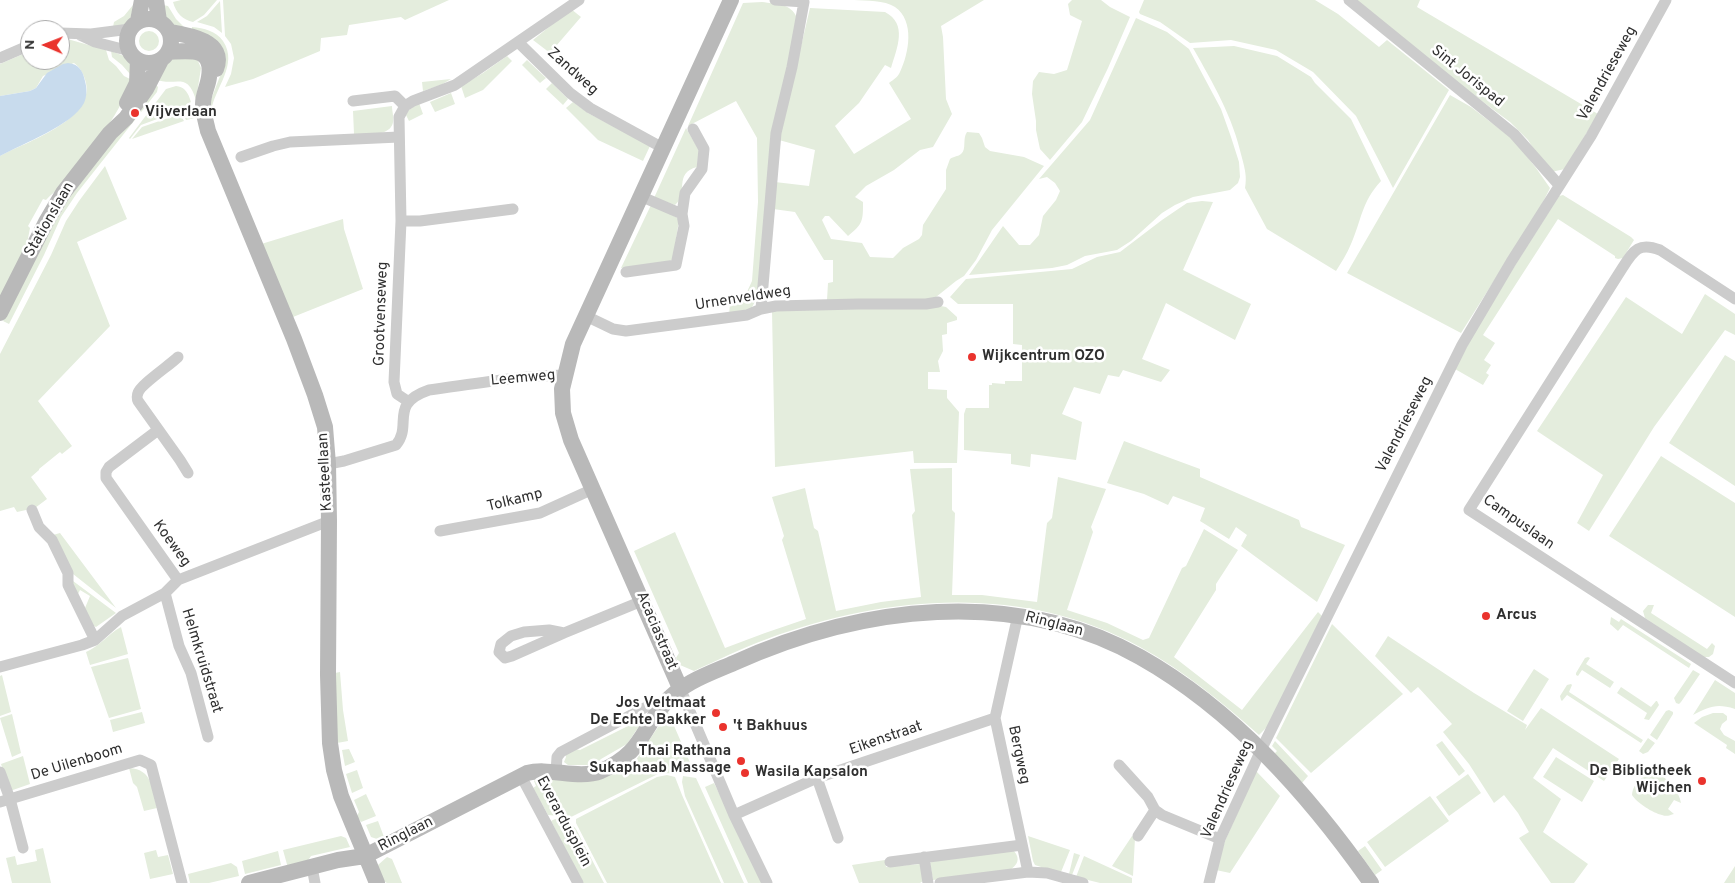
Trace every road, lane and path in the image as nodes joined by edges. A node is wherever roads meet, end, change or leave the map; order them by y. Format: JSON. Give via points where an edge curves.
{"nodes":[{"id":1,"x":142,"y":0,"type":"edge"},
{"id":2,"x":156,"y":0,"type":"edge"},
{"id":3,"x":579,"y":0,"type":"edge"},
{"id":4,"x":731,"y":0,"type":"edge"},
{"id":5,"x":776,"y":0,"type":"edge"},
{"id":6,"x":1349,"y":0,"type":"edge"},
{"id":7,"x":1666,"y":0,"type":"edge"},
{"id":8,"x":134,"y":25,"type":"junction"},
{"id":9,"x":164,"y":26,"type":"junction"},
{"id":10,"x":70,"y":34,"type":"edge"},
{"id":11,"x":78,"y":34,"type":"junction"},
{"id":12,"x":518,"y":42,"type":"junction"},
{"id":13,"x":20,"y":49,"type":"edge"},
{"id":14,"x":134,"y":56,"type":"junction"},
{"id":15,"x":165,"y":56,"type":"junction"},
{"id":16,"x":0,"y":58,"type":"edge"},
{"id":17,"x":209,"y":76,"type":"junction"},
{"id":18,"x":353,"y":102,"type":"dead end"},
{"id":19,"x":405,"y":106,"type":"junction"},
{"id":20,"x":693,"y":129,"type":"dead end"},
{"id":21,"x":110,"y":132,"type":"junction"},
{"id":22,"x":399,"y":137,"type":"junction"},
{"id":23,"x":663,"y":148,"type":"junction"},
{"id":24,"x":241,"y":157,"type":"dead end"},
{"id":25,"x":1559,"y":185,"type":"junction"},
{"id":26,"x":640,"y":196,"type":"junction"},
{"id":27,"x":513,"y":209,"type":"dead end"},
{"id":28,"x":682,"y":214,"type":"junction"},
{"id":29,"x":401,"y":221,"type":"junction"},
{"id":30,"x":626,"y":272,"type":"dead end"},
{"id":31,"x":1735,"y":299,"type":"edge"},
{"id":32,"x":938,"y":302,"type":"dead end"},
{"id":33,"x":762,"y":309,"type":"junction"},
{"id":34,"x":0,"y":314,"type":"edge"},
{"id":35,"x":586,"y":316,"type":"junction"},
{"id":36,"x":178,"y":357,"type":"dead end"},
{"id":37,"x":564,"y":375,"type":"junction"},
{"id":38,"x":409,"y":402,"type":"junction"},
{"id":39,"x":158,"y":430,"type":"junction"},
{"id":40,"x":328,"y":464,"type":"junction"},
{"id":41,"x":188,"y":473,"type":"dead end"},
{"id":42,"x":593,"y":489,"type":"junction"},
{"id":43,"x":32,"y":510,"type":"dead end"},
{"id":44,"x":329,"y":521,"type":"junction"},
{"id":45,"x":440,"y":531,"type":"dead end"},
{"id":46,"x":178,"y":580,"type":"junction"},
{"id":47,"x":165,"y":593,"type":"junction"},
{"id":48,"x":642,"y":601,"type":"junction"},
{"id":49,"x":1018,"y":615,"type":"junction"},
{"id":50,"x":564,"y":633,"type":"junction"},
{"id":51,"x":95,"y":640,"type":"junction"},
{"id":52,"x":0,"y":667,"type":"edge"},
{"id":53,"x":1735,"y":683,"type":"edge"},
{"id":54,"x":680,"y":688,"type":"junction"},
{"id":55,"x":661,"y":709,"type":"junction"},
{"id":56,"x":995,"y":718,"type":"junction"},
{"id":57,"x":208,"y":737,"type":"dead end"},
{"id":58,"x":1261,"y":750,"type":"junction"},
{"id":59,"x":1119,"y":765,"type":"dead end"},
{"id":60,"x":0,"y":772,"type":"edge"},
{"id":61,"x":556,"y":772,"type":"junction"},
{"id":62,"x":521,"y":776,"type":"junction"},
{"id":63,"x":817,"y":778,"type":"junction"},
{"id":64,"x":5,"y":800,"type":"edge"},
{"id":65,"x":1154,"y":810,"type":"junction"},
{"id":66,"x":734,"y":815,"type":"junction"},
{"id":67,"x":1138,"y":836,"type":"dead end"},
{"id":68,"x":838,"y":838,"type":"dead end"},
{"id":69,"x":1220,"y":839,"type":"junction"},
{"id":70,"x":1022,"y":845,"type":"junction"},
{"id":71,"x":24,"y":848,"type":"dead end"},
{"id":72,"x":365,"y":856,"type":"junction"},
{"id":73,"x":924,"y":857,"type":"junction"},
{"id":74,"x":890,"y":862,"type":"dead end"},
{"id":75,"x":1028,"y":872,"type":"junction"},
{"id":76,"x":314,"y":875,"type":"edge"},
{"id":77,"x":1047,"y":878,"type":"edge"},
{"id":78,"x":182,"y":883,"type":"edge"},
{"id":79,"x":250,"y":883,"type":"edge"},
{"id":80,"x":377,"y":883,"type":"edge"},
{"id":81,"x":578,"y":883,"type":"edge"},
{"id":82,"x":767,"y":883,"type":"edge"},
{"id":83,"x":928,"y":883,"type":"edge"},
{"id":84,"x":940,"y":883,"type":"edge"},
{"id":85,"x":1083,"y":883,"type":"edge"},
{"id":86,"x":1209,"y":883,"type":"edge"},
{"id":87,"x":1371,"y":883,"type":"edge"}],
"edges":[{"from":1,"to":8,"type":"street"},
{"from":2,"to":9,"type":"street"},
{"from":3,"to":12,"type":"street"},
{"from":4,"to":23,"type":"street","name":"Leemweg"},
{"from":5,"to":33,"type":"street","via":[[804,2],[776,133]]},
{"from":6,"to":25,"type":"street","name":"Sint Jorispad","via":[[1514,134]]},
{"from":7,"to":25,"type":"street","name":"Valendrieseweg","via":[[1591,136]]},
{"from":8,"to":9,"type":"street","via":[[149,18]]},
{"from":8,"to":11,"type":"street"},
{"from":8,"to":14,"type":"street","via":[[127,40]]},
{"from":9,"to":15,"type":"street","via":[[172,38]]},
{"from":9,"to":17,"type":"street","name":"Kasteellaan","via":[[199,38],[213,48],[218,63]]},
{"from":10,"to":11,"type":"street"},
{"from":11,"to":14,"type":"street"},
{"from":12,"to":19,"type":"street","via":[[455,85]]},
{"from":12,"to":23,"type":"street","name":"Zandweg","via":[[590,108]]},
{"from":13,"to":16,"type":"street"},
{"from":14,"to":15,"type":"street","via":[[150,63]]},
{"from":14,"to":21,"type":"street","name":"Stationslaan","via":[[138,75],[134,89]]},
{"from":15,"to":17,"type":"street","via":[[192,51],[204,55],[208,61]]},
{"from":15,"to":21,"type":"street","name":"Stationslaan","via":[[126,118]]},
{"from":17,"to":40,"type":"street","name":"Kasteellaan","via":[[203,103],[204,118],[315,394],[324,428]]},
{"from":18,"to":19,"type":"street","via":[[395,96]]},
{"from":19,"to":22,"type":"street","name":"Grootvenseweg","via":[[399,117]]},
{"from":20,"to":28,"type":"street","via":[[704,150],[702,169],[685,193]]},
{"from":21,"to":34,"type":"street","name":"Stationslaan","via":[[63,193]]},
{"from":22,"to":24,"type":"street","via":[[290,142]]},
{"from":22,"to":29,"type":"street","name":"Grootvenseweg"},
{"from":23,"to":26,"type":"street","name":"Leemweg"},
{"from":25,"to":58,"type":"street","name":"Valendrieseweg","via":[[1462,345]]},
{"from":26,"to":28,"type":"street"},
{"from":26,"to":35,"type":"street","name":"Leemweg"},
{"from":27,"to":29,"type":"street"},
{"from":28,"to":30,"type":"street","via":[[684,226],[676,265]]},
{"from":29,"to":38,"type":"street","name":"Grootvenseweg","via":[[394,382],[397,394]]},
{"from":31,"to":53,"type":"street","name":"Campuslaan","via":[[1660,250],[1640,247],[1631,254],[1469,510]]},
{"from":32,"to":33,"type":"street","name":"Urnenveldweg"},
{"from":33,"to":35,"type":"street","name":"Urnenveldweg","via":[[747,315],[626,331],[613,329]]},
{"from":35,"to":37,"type":"street","name":"Leemweg"},
{"from":36,"to":39,"type":"street","via":[[137,394],[138,401]]},
{"from":37,"to":38,"type":"street","name":"Leemweg","via":[[541,375],[429,390]]},
{"from":37,"to":42,"type":"street","name":"Acaciastraat","via":[[563,413]]},
{"from":38,"to":40,"type":"street","via":[[396,445]]},
{"from":39,"to":41,"type":"street"},
{"from":39,"to":46,"type":"street","name":"Koeweg","via":[[109,467],[106,478]]},
{"from":40,"to":44,"type":"street","name":"Kasteellaan"},
{"from":42,"to":45,"type":"street","name":"Tolkamp","via":[[540,513]]},
{"from":42,"to":48,"type":"street","name":"Acaciastraat"},
{"from":43,"to":51,"type":"street","via":[[68,573],[68,585]]},
{"from":44,"to":46,"type":"street","name":"Koeweg"},
{"from":44,"to":72,"type":"street","name":"Kasteellaan","via":[[330,743],[341,796]]},
{"from":46,"to":47,"type":"street","name":"Helmkruidstraat"},
{"from":47,"to":51,"type":"street","name":"Helmkruidstraat","via":[[122,616]]},
{"from":47,"to":57,"type":"street","name":"Helmkruidstraat"},
{"from":48,"to":50,"type":"street"},
{"from":48,"to":54,"type":"street","name":"Acaciastraat"},
{"from":49,"to":54,"type":"street","name":"Ringlaan","via":[[920,613],[841,626],[773,646]]},
{"from":49,"to":56,"type":"street","name":"Bergweg"},
{"from":49,"to":58,"type":"street","name":"Ringlaan","via":[[1091,635],[1138,656],[1202,698]]},
{"from":50,"to":50,"type":"street","via":[[549,630],[524,632],[511,636],[501,644],[498,652],[505,658],[512,656]]},
{"from":51,"to":52,"type":"street","name":"Helmkruidstraat"},
{"from":54,"to":55,"type":"street","name":"Ringlaan"},
{"from":54,"to":66,"type":"street","name":"Acaciastraat"},
{"from":55,"to":61,"type":"street","via":[[648,706],[561,752],[557,757]]},
{"from":55,"to":61,"type":"street","name":"Ringlaan","via":[[636,747],[623,759],[594,773]]},
{"from":56,"to":63,"type":"street","name":"Eikenstraat"},
{"from":56,"to":70,"type":"street","name":"Bergweg"},
{"from":58,"to":69,"type":"street","name":"Valendrieseweg"},
{"from":58,"to":87,"type":"street","name":"Ringlaan","via":[[1341,840]]},
{"from":59,"to":65,"type":"street","via":[[1148,797]]},
{"from":60,"to":64,"type":"street"},
{"from":61,"to":62,"type":"street","name":"Ringlaan","via":[[532,772]]},
{"from":62,"to":72,"type":"street","name":"Ringlaan"},
{"from":62,"to":81,"type":"street","name":"Everardusplein"},
{"from":63,"to":66,"type":"street","name":"Eikenstraat"},
{"from":63,"to":68,"type":"street"},
{"from":64,"to":71,"type":"street"},
{"from":64,"to":78,"type":"street","name":"De Uilenboom","via":[[126,763],[140,760],[151,765]]},
{"from":65,"to":67,"type":"street"},
{"from":65,"to":69,"type":"street"},
{"from":66,"to":82,"type":"street","name":"Acaciastraat"},
{"from":69,"to":86,"type":"street","name":"Valendrieseweg"},
{"from":70,"to":73,"type":"street"},
{"from":70,"to":75,"type":"street","name":"Bergweg"},
{"from":72,"to":76,"type":"street","name":"Ringlaan","via":[[338,860]]},
{"from":72,"to":80,"type":"street","name":"Kasteellaan"},
{"from":73,"to":74,"type":"street"},
{"from":73,"to":83,"type":"street"},
{"from":75,"to":77,"type":"street"},
{"from":75,"to":84,"type":"street"},
{"from":76,"to":79,"type":"street","name":"Ringlaan"},
{"from":77,"to":85,"type":"street"}]}
